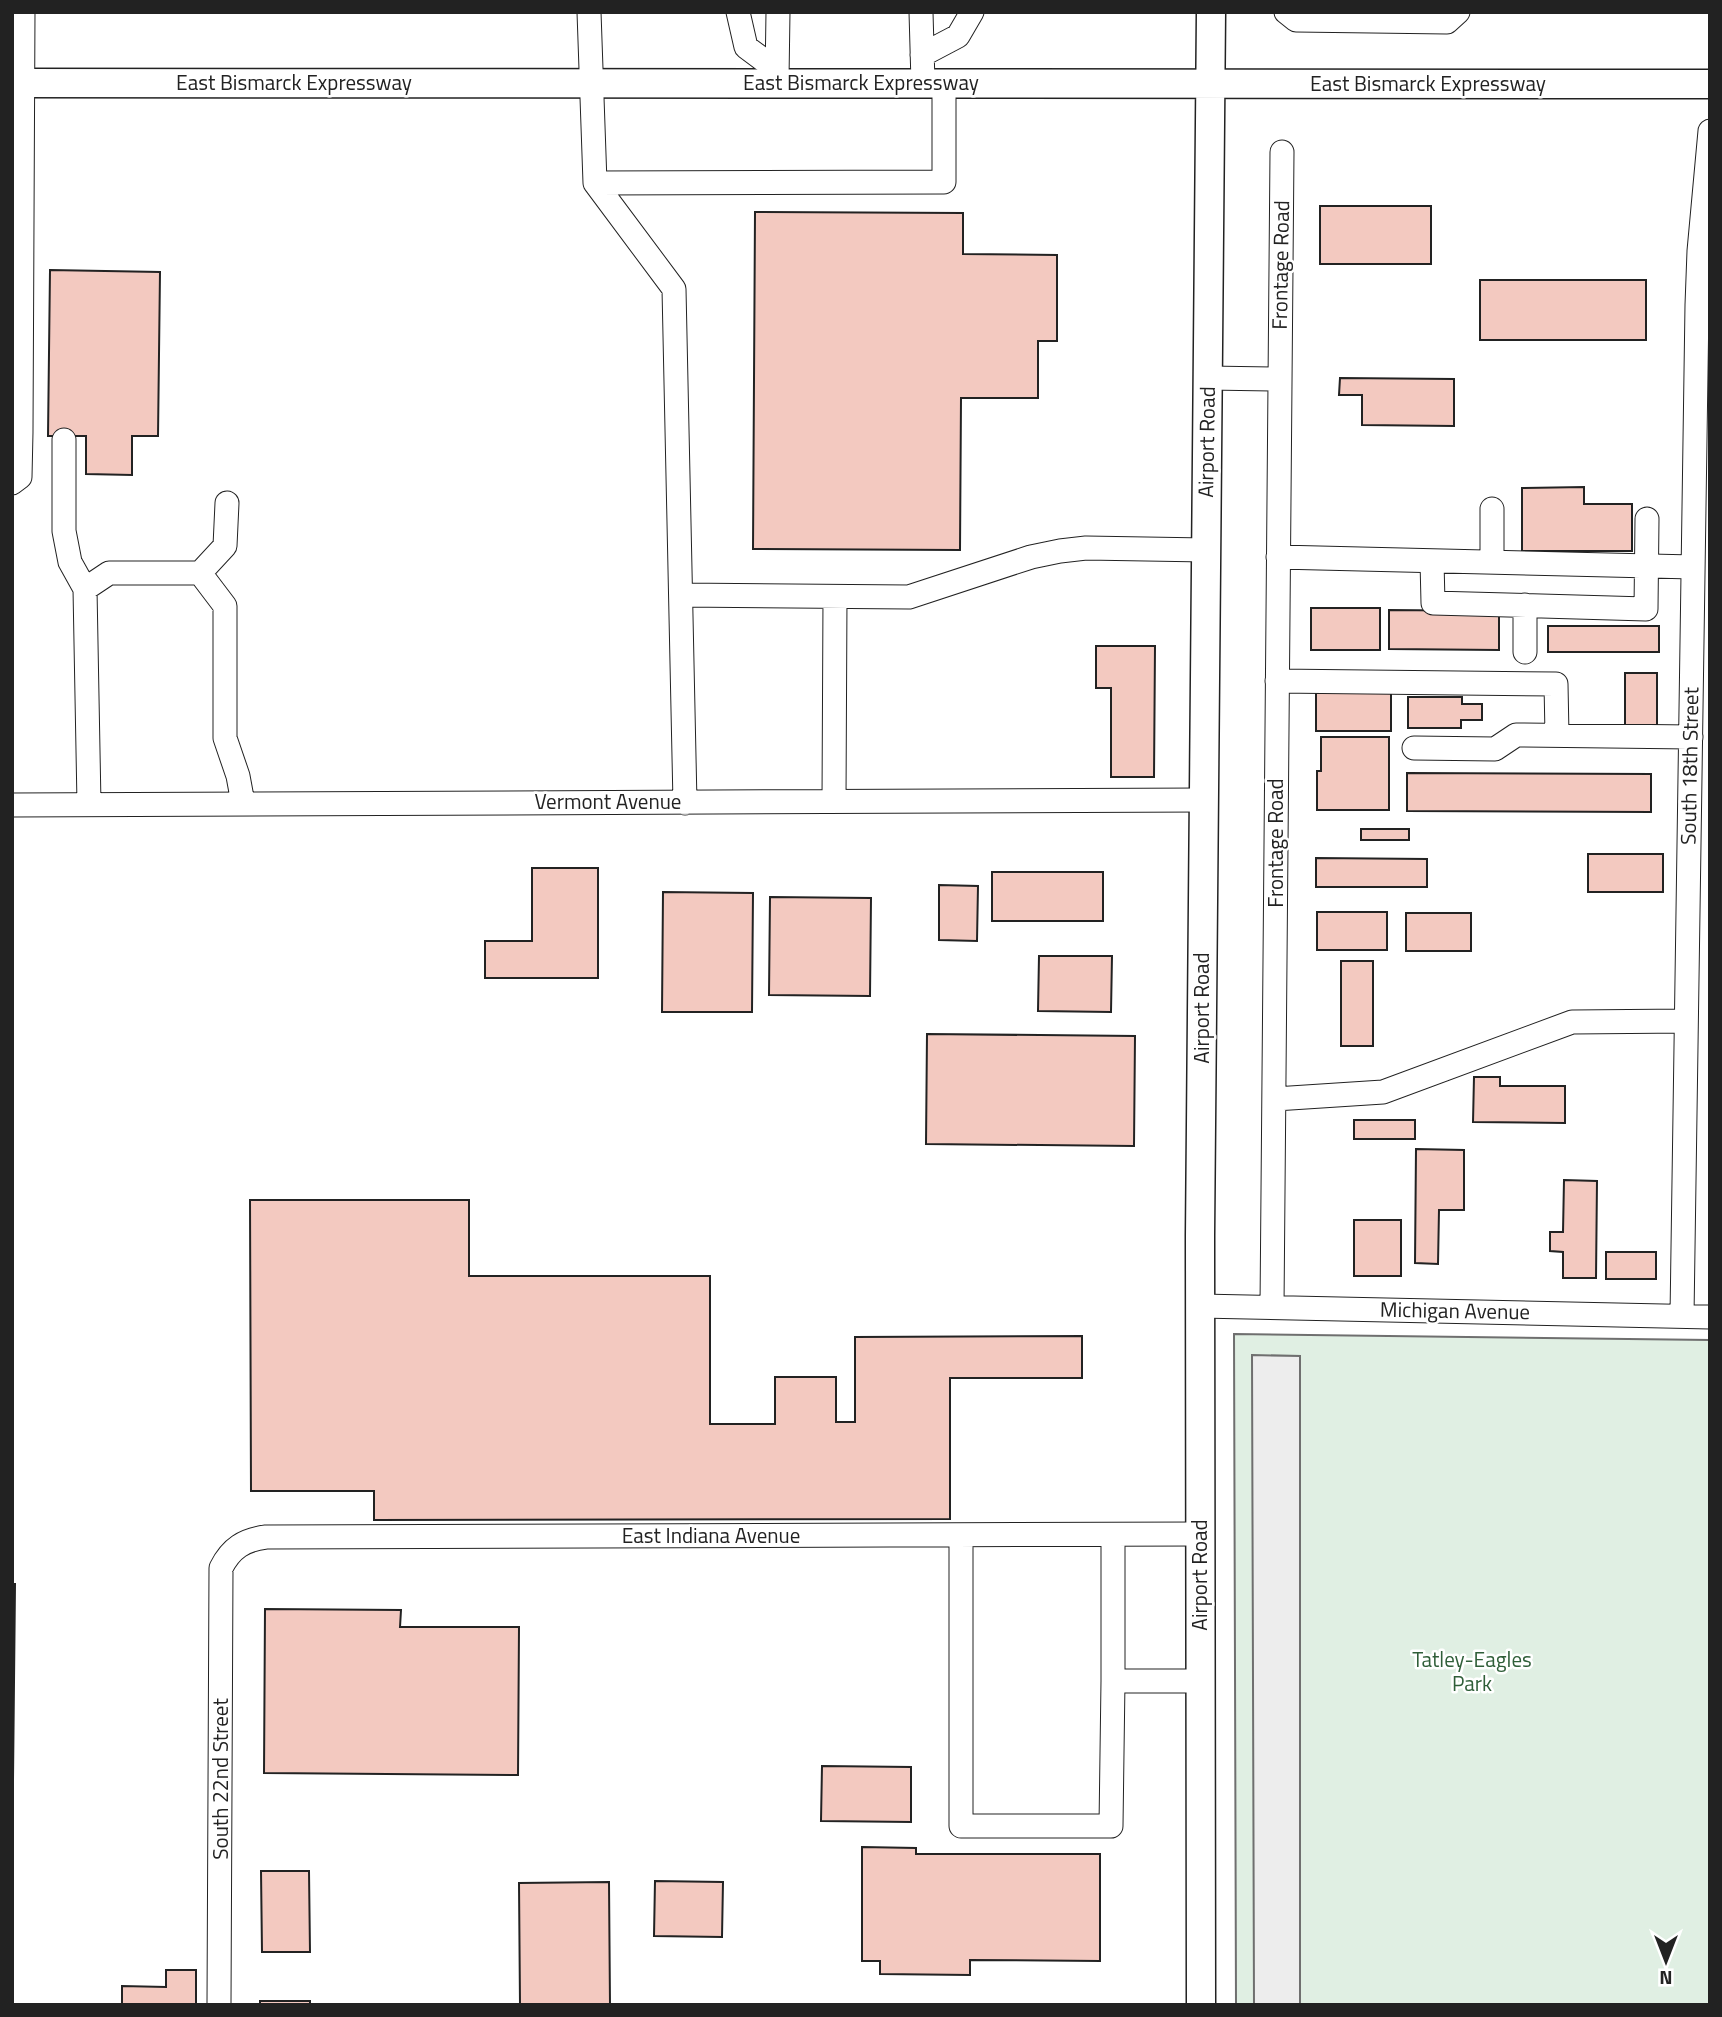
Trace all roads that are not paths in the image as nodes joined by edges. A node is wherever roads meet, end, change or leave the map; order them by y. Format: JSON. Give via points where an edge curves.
{"nodes":[{"id":1,"x":23,"y":12,"type":"edge"},
{"id":2,"x":589,"y":12,"type":"edge"},
{"id":3,"x":738,"y":12,"type":"edge"},
{"id":4,"x":778,"y":12,"type":"edge"},
{"id":5,"x":921,"y":12,"type":"edge"},
{"id":6,"x":972,"y":12,"type":"edge"},
{"id":7,"x":1212,"y":12,"type":"edge"},
{"id":8,"x":1286,"y":12,"type":"edge"},
{"id":9,"x":1458,"y":12,"type":"edge"},
{"id":10,"x":929,"y":74,"type":"junction"},
{"id":11,"x":777,"y":76,"type":"junction"},
{"id":12,"x":18,"y":83,"type":"edge"},
{"id":13,"x":593,"y":83,"type":"junction"},
{"id":14,"x":1211,"y":83,"type":"junction"},
{"id":15,"x":1710,"y":84,"type":"edge"},
{"id":16,"x":1710,"y":131,"type":"edge"},
{"id":17,"x":1282,"y":152,"type":"dead end"},
{"id":18,"x":17,"y":163,"type":"edge"},
{"id":19,"x":1707,"y":172,"type":"edge"},
{"id":20,"x":595,"y":183,"type":"junction"},
{"id":21,"x":1208,"y":377,"type":"junction"},
{"id":22,"x":1279,"y":379,"type":"junction"},
{"id":23,"x":16,"y":432,"type":"edge"},
{"id":24,"x":64,"y":440,"type":"dead end"},
{"id":25,"x":12,"y":483,"type":"edge"},
{"id":26,"x":227,"y":503,"type":"dead end"},
{"id":27,"x":1492,"y":509,"type":"dead end"},
{"id":28,"x":1647,"y":519,"type":"dead end"},
{"id":29,"x":1206,"y":550,"type":"junction"},
{"id":30,"x":1278,"y":557,"type":"junction"},
{"id":31,"x":1432,"y":561,"type":"junction"},
{"id":32,"x":1492,"y":562,"type":"junction"},
{"id":33,"x":1646,"y":566,"type":"junction"},
{"id":34,"x":1693,"y":567,"type":"junction"},
{"id":35,"x":200,"y":573,"type":"junction"},
{"id":36,"x":85,"y":589,"type":"junction"},
{"id":37,"x":681,"y":595,"type":"junction"},
{"id":38,"x":835,"y":597,"type":"junction"},
{"id":39,"x":1525,"y":606,"type":"junction"},
{"id":40,"x":1525,"y":652,"type":"dead end"},
{"id":41,"x":1277,"y":681,"type":"junction"},
{"id":42,"x":1557,"y":735,"type":"junction"},
{"id":43,"x":1690,"y":737,"type":"junction"},
{"id":44,"x":1414,"y":748,"type":"dead end"},
{"id":45,"x":1204,"y":800,"type":"junction"},
{"id":46,"x":834,"y":801,"type":"junction"},
{"id":47,"x":243,"y":803,"type":"junction"},
{"id":48,"x":685,"y":803,"type":"junction"},
{"id":49,"x":89,"y":804,"type":"junction"},
{"id":50,"x":12,"y":805,"type":"edge"},
{"id":51,"x":1686,"y":1021,"type":"junction"},
{"id":52,"x":1275,"y":1099,"type":"junction"},
{"id":53,"x":1200,"y":1306,"type":"junction"},
{"id":54,"x":1272,"y":1307,"type":"junction"},
{"id":55,"x":1682,"y":1316,"type":"junction"},
{"id":56,"x":1710,"y":1317,"type":"edge"},
{"id":57,"x":1200,"y":1534,"type":"junction"},
{"id":58,"x":961,"y":1535,"type":"junction"},
{"id":59,"x":1113,"y":1535,"type":"junction"},
{"id":60,"x":228,"y":1555,"type":"joint"},
{"id":61,"x":1113,"y":1681,"type":"junction"},
{"id":62,"x":1200,"y":1681,"type":"junction"},
{"id":63,"x":219,"y":2005,"type":"edge"},
{"id":64,"x":1201,"y":2005,"type":"edge"}],
"edges":[{"from":1,"to":12,"type":"street"},
{"from":2,"to":13,"type":"street"},
{"from":3,"to":11,"type":"street","via":[[746,47]]},
{"from":4,"to":11,"type":"street"},
{"from":5,"to":10,"type":"street"},
{"from":6,"to":10,"type":"street"},
{"from":7,"to":14,"type":"main road","name":"Airport Road"},
{"from":8,"to":9,"type":"street","via":[[1296,20],[1447,22]]},
{"from":10,"to":11,"type":"main road","name":"East Bismarck Expressway"},
{"from":10,"to":14,"type":"main road","name":"East Bismarck Expressway"},
{"from":10,"to":20,"type":"street","via":[[944,182]]},
{"from":11,"to":13,"type":"main road","name":"East Bismarck Expressway"},
{"from":12,"to":13,"type":"main road","name":"East Bismarck Expressway"},
{"from":12,"to":18,"type":"street"},
{"from":13,"to":20,"type":"street"},
{"from":14,"to":15,"type":"main road","name":"East Bismarck Expressway"},
{"from":14,"to":21,"type":"main road","name":"Airport Road"},
{"from":16,"to":19,"type":"street","name":"South 18th Street"},
{"from":17,"to":22,"type":"street","name":"Frontage Road"},
{"from":18,"to":23,"type":"street"},
{"from":19,"to":34,"type":"street","name":"South 18th Street","via":[[1697,305]]},
{"from":20,"to":37,"type":"street","via":[[674,289]]},
{"from":21,"to":22,"type":"street"},
{"from":21,"to":29,"type":"main road","name":"Airport Road"},
{"from":22,"to":30,"type":"street","name":"Frontage Road"},
{"from":23,"to":25,"type":"street","via":[[20,477]]},
{"from":24,"to":36,"type":"street","via":[[64,531],[70,562]]},
{"from":26,"to":35,"type":"street","via":[[225,546]]},
{"from":27,"to":32,"type":"street"},
{"from":28,"to":33,"type":"street"},
{"from":29,"to":38,"type":"street","via":[[1060,551],[909,597]]},
{"from":29,"to":45,"type":"main road","name":"Airport Road"},
{"from":30,"to":31,"type":"street"},
{"from":30,"to":41,"type":"street","name":"Frontage Road"},
{"from":31,"to":32,"type":"street"},
{"from":31,"to":39,"type":"street","via":[[1433,603]]},
{"from":32,"to":33,"type":"street"},
{"from":33,"to":34,"type":"street"},
{"from":33,"to":39,"type":"street","via":[[1646,609]]},
{"from":34,"to":43,"type":"street","name":"South 18th Street"},
{"from":35,"to":36,"type":"street","via":[[109,573]]},
{"from":35,"to":47,"type":"street","via":[[225,606],[225,738]]},
{"from":36,"to":49,"type":"street"},
{"from":37,"to":38,"type":"street"},
{"from":37,"to":48,"type":"street"},
{"from":38,"to":46,"type":"street"},
{"from":39,"to":40,"type":"street"},
{"from":41,"to":42,"type":"street","via":[[1556,684]]},
{"from":41,"to":52,"type":"street","name":"Frontage Road"},
{"from":42,"to":43,"type":"street"},
{"from":42,"to":44,"type":"street","via":[[1516,735],[1495,749]]},
{"from":43,"to":51,"type":"street","name":"South 18th Street"},
{"from":45,"to":46,"type":"street","name":"Vermont Avenue"},
{"from":45,"to":53,"type":"main road","name":"Airport Road"},
{"from":46,"to":48,"type":"street","name":"Vermont Avenue"},
{"from":47,"to":48,"type":"street","name":"Vermont Avenue"},
{"from":47,"to":49,"type":"street","name":"Vermont Avenue"},
{"from":49,"to":50,"type":"street","name":"Vermont Avenue"},
{"from":51,"to":52,"type":"street","via":[[1572,1022],[1383,1092]]},
{"from":51,"to":55,"type":"street","name":"South 18th Street"},
{"from":52,"to":54,"type":"street","name":"Frontage Road"},
{"from":53,"to":54,"type":"street","name":"Michigan Avenue"},
{"from":53,"to":57,"type":"main road","name":"Airport Road"},
{"from":54,"to":55,"type":"street","name":"Michigan Avenue"},
{"from":55,"to":56,"type":"street","name":"Michigan Avenue"},
{"from":57,"to":59,"type":"street","name":"East Indiana Avenue"},
{"from":57,"to":62,"type":"main road","name":"Airport Road"},
{"from":58,"to":59,"type":"street","name":"East Indiana Avenue"},
{"from":58,"to":60,"type":"street","name":"East Indiana Avenue","via":[[266,1537],[238,1545]]},
{"from":58,"to":61,"type":"street","via":[[961,1826],[1111,1826]]},
{"from":59,"to":61,"type":"street"},
{"from":60,"to":63,"type":"street","name":"South 22nd Street","via":[[221,1568]]},
{"from":61,"to":62,"type":"street"},
{"from":62,"to":64,"type":"main road","name":"Airport Road"}]}
